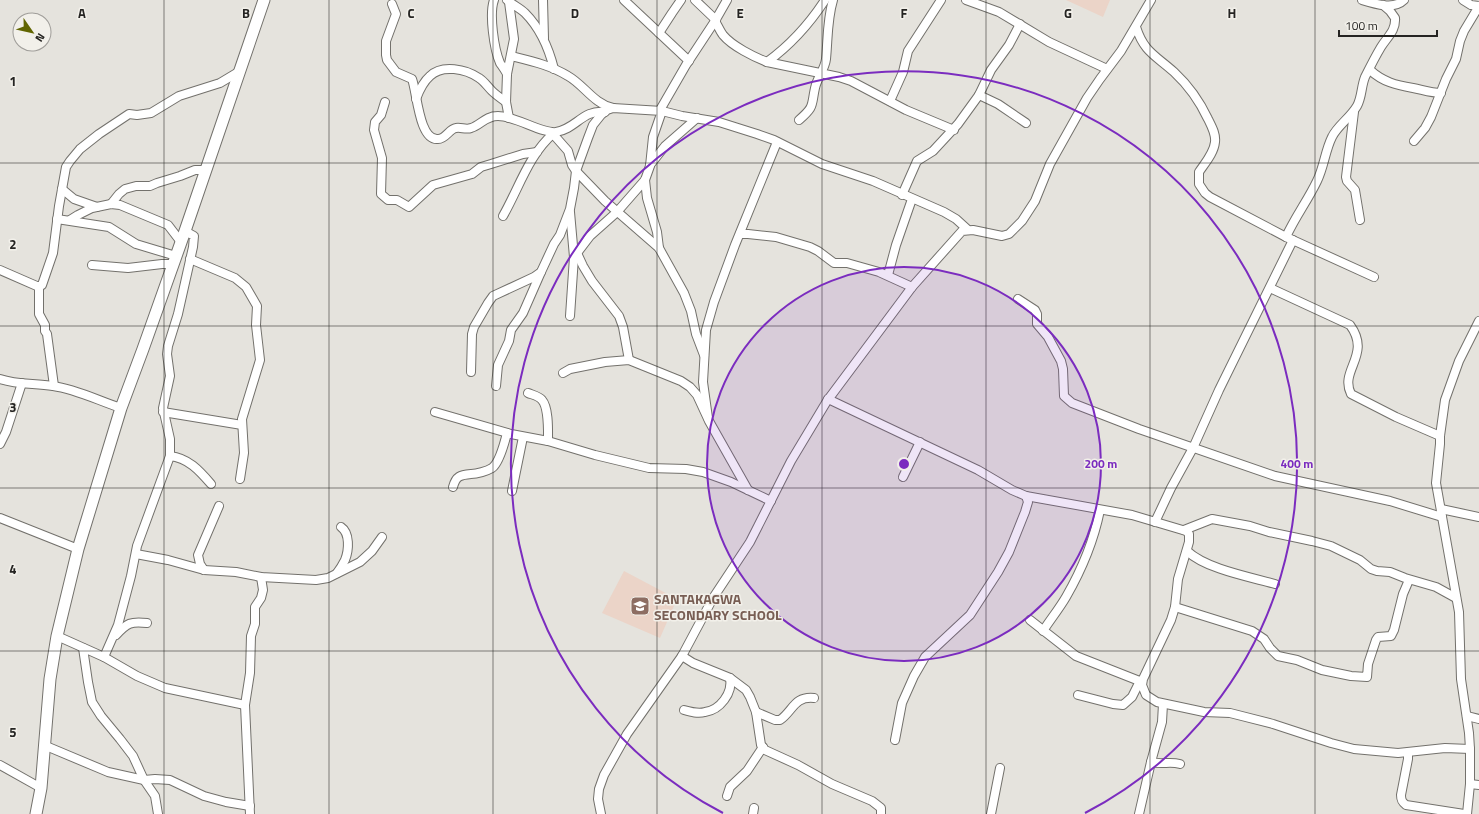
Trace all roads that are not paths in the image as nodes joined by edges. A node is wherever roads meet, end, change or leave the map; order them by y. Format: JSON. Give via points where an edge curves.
{"nodes":[{"id":1,"x":264,"y":0,"type":"edge"},
{"id":2,"x":494,"y":0,"type":"edge"},
{"id":3,"x":543,"y":0,"type":"edge"},
{"id":4,"x":624,"y":0,"type":"edge"},
{"id":5,"x":682,"y":0,"type":"edge"},
{"id":6,"x":695,"y":0,"type":"edge"},
{"id":7,"x":726,"y":0,"type":"edge"},
{"id":8,"x":824,"y":0,"type":"edge"},
{"id":9,"x":833,"y":0,"type":"edge"},
{"id":10,"x":941,"y":0,"type":"edge"},
{"id":11,"x":966,"y":0,"type":"edge"},
{"id":12,"x":1151,"y":0,"type":"edge"},
{"id":13,"x":1362,"y":0,"type":"edge"},
{"id":14,"x":1404,"y":0,"type":"edge"},
{"id":15,"x":1463,"y":0,"type":"edge"},
{"id":16,"x":508,"y":1,"type":"edge"},
{"id":17,"x":1378,"y":3,"type":"edge"},
{"id":18,"x":392,"y":4,"type":"dead end"},
{"id":19,"x":1479,"y":6,"type":"edge"},
{"id":20,"x":716,"y":21,"type":"junction"},
{"id":21,"x":1020,"y":24,"type":"junction"},
{"id":22,"x":1136,"y":27,"type":"junction"},
{"id":23,"x":659,"y":32,"type":"junction"},
{"id":24,"x":544,"y":38,"type":"junction"},
{"id":25,"x":511,"y":56,"type":"junction"},
{"id":26,"x":689,"y":61,"type":"junction"},
{"id":27,"x":767,"y":62,"type":"junction"},
{"id":28,"x":554,"y":69,"type":"junction"},
{"id":29,"x":1107,"y":69,"type":"junction"},
{"id":30,"x":1370,"y":70,"type":"junction"},
{"id":31,"x":240,"y":71,"type":"junction"},
{"id":32,"x":507,"y":74,"type":"junction"},
{"id":33,"x":821,"y":74,"type":"junction"},
{"id":34,"x":1441,"y":93,"type":"junction"},
{"id":35,"x":979,"y":95,"type":"junction"},
{"id":36,"x":416,"y":100,"type":"junction"},
{"id":37,"x":385,"y":102,"type":"dead end"},
{"id":38,"x":506,"y":102,"type":"junction"},
{"id":39,"x":890,"y":102,"type":"junction"},
{"id":40,"x":613,"y":108,"type":"junction"},
{"id":41,"x":661,"y":110,"type":"junction"},
{"id":42,"x":1354,"y":111,"type":"junction"},
{"id":43,"x":605,"y":112,"type":"junction"},
{"id":44,"x":509,"y":118,"type":"junction"},
{"id":45,"x":697,"y":118,"type":"junction"},
{"id":46,"x":799,"y":120,"type":"dead end"},
{"id":47,"x":1026,"y":123,"type":"dead end"},
{"id":48,"x":954,"y":130,"type":"junction"},
{"id":49,"x":554,"y":133,"type":"junction"},
{"id":50,"x":1414,"y":141,"type":"dead end"},
{"id":51,"x":777,"y":142,"type":"junction"},
{"id":52,"x":537,"y":152,"type":"junction"},
{"id":53,"x":650,"y":166,"type":"junction"},
{"id":54,"x":206,"y":170,"type":"junction"},
{"id":55,"x":576,"y":171,"type":"junction"},
{"id":56,"x":645,"y":180,"type":"junction"},
{"id":57,"x":62,"y":189,"type":"junction"},
{"id":58,"x":902,"y":195,"type":"junction"},
{"id":59,"x":912,"y":199,"type":"junction"},
{"id":60,"x":111,"y":204,"type":"junction"},
{"id":61,"x":97,"y":207,"type":"junction"},
{"id":62,"x":570,"y":209,"type":"junction"},
{"id":63,"x":617,"y":212,"type":"junction"},
{"id":64,"x":503,"y":216,"type":"dead end"},
{"id":65,"x":57,"y":219,"type":"junction"},
{"id":66,"x":70,"y":220,"type":"junction"},
{"id":67,"x":1360,"y":220,"type":"dead end"},
{"id":68,"x":967,"y":230,"type":"junction"},
{"id":69,"x":185,"y":231,"type":"junction"},
{"id":70,"x":740,"y":234,"type":"junction"},
{"id":71,"x":1289,"y":238,"type":"junction"},
{"id":72,"x":181,"y":242,"type":"junction"},
{"id":73,"x":660,"y":248,"type":"junction"},
{"id":74,"x":576,"y":255,"type":"junction"},
{"id":75,"x":190,"y":259,"type":"junction"},
{"id":76,"x":175,"y":260,"type":"junction"},
{"id":77,"x":92,"y":265,"type":"dead end"},
{"id":78,"x":0,"y":270,"type":"edge"},
{"id":79,"x":541,"y":272,"type":"junction"},
{"id":80,"x":888,"y":275,"type":"junction"},
{"id":81,"x":1374,"y":277,"type":"dead end"},
{"id":82,"x":39,"y":287,"type":"junction"},
{"id":83,"x":912,"y":287,"type":"junction"},
{"id":84,"x":1270,"y":288,"type":"junction"},
{"id":85,"x":1018,"y":298,"type":"dead end"},
{"id":86,"x":570,"y":316,"type":"dead end"},
{"id":87,"x":1479,"y":321,"type":"edge"},
{"id":88,"x":704,"y":355,"type":"junction"},
{"id":89,"x":628,"y":360,"type":"junction"},
{"id":90,"x":471,"y":372,"type":"dead end"},
{"id":91,"x":563,"y":373,"type":"dead end"},
{"id":92,"x":0,"y":379,"type":"edge"},
{"id":93,"x":22,"y":383,"type":"junction"},
{"id":94,"x":54,"y":386,"type":"junction"},
{"id":95,"x":496,"y":386,"type":"dead end"},
{"id":96,"x":528,"y":393,"type":"dead end"},
{"id":97,"x":828,"y":399,"type":"junction"},
{"id":98,"x":121,"y":408,"type":"junction"},
{"id":99,"x":163,"y":412,"type":"junction"},
{"id":100,"x":435,"y":412,"type":"dead end"},
{"id":101,"x":708,"y":418,"type":"junction"},
{"id":102,"x":242,"y":425,"type":"junction"},
{"id":103,"x":507,"y":433,"type":"junction"},
{"id":104,"x":1440,"y":436,"type":"junction"},
{"id":105,"x":523,"y":437,"type":"junction"},
{"id":106,"x":548,"y":441,"type":"junction"},
{"id":107,"x":920,"y":442,"type":"junction"},
{"id":108,"x":0,"y":444,"type":"edge"},
{"id":109,"x":1193,"y":448,"type":"junction"},
{"id":110,"x":170,"y":456,"type":"junction"},
{"id":111,"x":903,"y":477,"type":"dead end"},
{"id":112,"x":240,"y":479,"type":"dead end"},
{"id":113,"x":211,"y":484,"type":"dead end"},
{"id":114,"x":453,"y":487,"type":"dead end"},
{"id":115,"x":512,"y":490,"type":"dead end"},
{"id":116,"x":748,"y":490,"type":"junction"},
{"id":117,"x":1026,"y":496,"type":"junction"},
{"id":118,"x":771,"y":501,"type":"junction"},
{"id":119,"x":219,"y":506,"type":"dead end"},
{"id":120,"x":1100,"y":510,"type":"junction"},
{"id":121,"x":1441,"y":513,"type":"junction"},
{"id":122,"x":1479,"y":517,"type":"edge"},
{"id":123,"x":0,"y":518,"type":"edge"},
{"id":124,"x":1155,"y":522,"type":"junction"},
{"id":125,"x":341,"y":527,"type":"dead end"},
{"id":126,"x":1184,"y":530,"type":"junction"},
{"id":127,"x":382,"y":537,"type":"dead end"},
{"id":128,"x":78,"y":549,"type":"junction"},
{"id":129,"x":1187,"y":551,"type":"junction"},
{"id":130,"x":136,"y":554,"type":"junction"},
{"id":131,"x":204,"y":570,"type":"junction"},
{"id":132,"x":336,"y":574,"type":"junction"},
{"id":133,"x":261,"y":577,"type":"junction"},
{"id":134,"x":1409,"y":580,"type":"junction"},
{"id":135,"x":1275,"y":584,"type":"dead end"},
{"id":136,"x":1456,"y":598,"type":"junction"},
{"id":137,"x":1175,"y":608,"type":"junction"},
{"id":138,"x":1030,"y":620,"type":"dead end"},
{"id":139,"x":147,"y":623,"type":"dead end"},
{"id":140,"x":1043,"y":631,"type":"junction"},
{"id":141,"x":57,"y":636,"type":"junction"},
{"id":142,"x":114,"y":637,"type":"junction"},
{"id":143,"x":83,"y":648,"type":"junction"},
{"id":144,"x":682,"y":656,"type":"junction"},
{"id":145,"x":104,"y":657,"type":"junction"},
{"id":146,"x":730,"y":678,"type":"junction"},
{"id":147,"x":1142,"y":682,"type":"junction"},
{"id":148,"x":1078,"y":695,"type":"dead end"},
{"id":149,"x":814,"y":698,"type":"dead end"},
{"id":150,"x":1162,"y":704,"type":"junction"},
{"id":151,"x":245,"y":705,"type":"junction"},
{"id":152,"x":684,"y":710,"type":"dead end"},
{"id":153,"x":756,"y":712,"type":"junction"},
{"id":154,"x":1467,"y":716,"type":"junction"},
{"id":155,"x":1479,"y":719,"type":"edge"},
{"id":156,"x":895,"y":740,"type":"dead end"},
{"id":157,"x":46,"y":746,"type":"junction"},
{"id":158,"x":763,"y":748,"type":"junction"},
{"id":159,"x":1470,"y":749,"type":"junction"},
{"id":160,"x":1408,"y":753,"type":"junction"},
{"id":161,"x":1151,"y":762,"type":"junction"},
{"id":162,"x":1180,"y":764,"type":"dead end"},
{"id":163,"x":0,"y":765,"type":"edge"},
{"id":164,"x":1000,"y":768,"type":"dead end"},
{"id":165,"x":144,"y":780,"type":"junction"},
{"id":166,"x":1470,"y":784,"type":"junction"},
{"id":167,"x":1479,"y":785,"type":"edge"},
{"id":168,"x":42,"y":788,"type":"junction"},
{"id":169,"x":727,"y":796,"type":"dead end"},
{"id":170,"x":250,"y":810,"type":"edge"},
{"id":171,"x":36,"y":814,"type":"edge"},
{"id":172,"x":158,"y":814,"type":"edge"},
{"id":173,"x":601,"y":814,"type":"edge"},
{"id":174,"x":881,"y":814,"type":"edge"},
{"id":175,"x":991,"y":814,"type":"edge"},
{"id":176,"x":1139,"y":814,"type":"edge"},
{"id":177,"x":1466,"y":814,"type":"edge"}],
"edges":[{"from":1,"to":31,"type":"street"},
{"from":2,"to":32,"type":"street","via":[[491,13],[497,50]]},
{"from":3,"to":24,"type":"street"},
{"from":4,"to":23,"type":"street"},
{"from":5,"to":23,"type":"street"},
{"from":6,"to":20,"type":"street"},
{"from":7,"to":20,"type":"street"},
{"from":8,"to":27,"type":"street","via":[[802,28]]},
{"from":9,"to":33,"type":"street","via":[[827,28],[826,59]]},
{"from":10,"to":39,"type":"street","via":[[908,51],[903,72]]},
{"from":11,"to":21,"type":"street","via":[[999,12]]},
{"from":12,"to":22,"type":"street"},
{"from":13,"to":17,"type":"street"},
{"from":14,"to":17,"type":"street","via":[[1396,6]]},
{"from":15,"to":19,"type":"street"},
{"from":16,"to":24,"type":"street","via":[[525,13]]},
{"from":16,"to":25,"type":"street","via":[[514,39]]},
{"from":17,"to":30,"type":"street","via":[[1393,14],[1396,24]]},
{"from":18,"to":36,"type":"street","via":[[396,14],[386,40],[387,60],[394,70],[412,79]]},
{"from":19,"to":34,"type":"street","via":[[1464,31],[1456,59]]},
{"from":20,"to":26,"type":"street"},
{"from":20,"to":27,"type":"street","via":[[719,30],[728,40]]},
{"from":21,"to":29,"type":"street","via":[[1049,42]]},
{"from":21,"to":35,"type":"street","via":[[991,70]]},
{"from":22,"to":29,"type":"street"},
{"from":22,"to":71,"type":"street","via":[[1140,40],[1149,52],[1174,72],[1198,100],[1213,130],[1214,147],[1198,176],[1201,188],[1215,200]]},
{"from":23,"to":26,"type":"street"},
{"from":24,"to":28,"type":"street"},
{"from":25,"to":28,"type":"street","via":[[538,62]]},
{"from":25,"to":32,"type":"street"},
{"from":26,"to":41,"type":"street"},
{"from":27,"to":33,"type":"street"},
{"from":28,"to":40,"type":"street","via":[[579,83],[605,106]]},
{"from":29,"to":68,"type":"street","via":[[1087,98],[1050,164],[1035,201],[1022,222],[1009,234],[1002,236]]},
{"from":30,"to":34,"type":"street","via":[[1382,80],[1427,92]]},
{"from":30,"to":42,"type":"street","via":[[1365,77]]},
{"from":31,"to":54,"type":"street"},
{"from":31,"to":57,"type":"street","via":[[220,83],[180,96],[151,113],[129,114],[80,149],[66,167]]},
{"from":32,"to":38,"type":"street"},
{"from":33,"to":39,"type":"street","via":[[851,82]]},
{"from":33,"to":46,"type":"street","via":[[815,87],[813,105]]},
{"from":34,"to":50,"type":"street","via":[[1425,128]]},
{"from":35,"to":47,"type":"street"},
{"from":35,"to":48,"type":"street"},
{"from":36,"to":38,"type":"street","via":[[430,75],[438,70],[458,69],[477,77]]},
{"from":36,"to":44,"type":"street","via":[[427,133],[437,140],[455,128],[470,129],[492,117]]},
{"from":37,"to":52,"type":"street","via":[[374,130],[382,158],[381,194],[388,200],[398,200],[409,207],[433,185],[472,174],[481,167]]},
{"from":38,"to":44,"type":"street"},
{"from":39,"to":48,"type":"street"},
{"from":40,"to":41,"type":"street"},
{"from":40,"to":43,"type":"street"},
{"from":41,"to":45,"type":"street"},
{"from":41,"to":53,"type":"street","via":[[653,137]]},
{"from":42,"to":67,"type":"street","via":[[1346,177],[1355,190]]},
{"from":42,"to":71,"type":"street","via":[[1334,134],[1317,182],[1298,213]]},
{"from":43,"to":49,"type":"street","via":[[592,112],[571,127]]},
{"from":43,"to":55,"type":"street","via":[[593,125]]},
{"from":44,"to":49,"type":"street"},
{"from":45,"to":51,"type":"street","via":[[719,122]]},
{"from":45,"to":53,"type":"street","via":[[665,146]]},
{"from":48,"to":58,"type":"street","via":[[933,151],[917,161]]},
{"from":49,"to":52,"type":"street"},
{"from":49,"to":55,"type":"street","via":[[568,151]]},
{"from":51,"to":58,"type":"street","via":[[822,164]]},
{"from":51,"to":70,"type":"street"},
{"from":52,"to":64,"type":"street"},
{"from":53,"to":56,"type":"street"},
{"from":54,"to":60,"type":"street","via":[[195,170],[150,186],[126,189]]},
{"from":54,"to":69,"type":"street"},
{"from":55,"to":62,"type":"street"},
{"from":55,"to":63,"type":"street"},
{"from":56,"to":63,"type":"street"},
{"from":56,"to":73,"type":"street"},
{"from":57,"to":61,"type":"street","via":[[74,199]]},
{"from":57,"to":65,"type":"street"},
{"from":58,"to":59,"type":"street"},
{"from":59,"to":68,"type":"street","via":[[944,212]]},
{"from":59,"to":80,"type":"street"},
{"from":60,"to":61,"type":"street"},
{"from":60,"to":72,"type":"street","via":[[128,208],[168,225]]},
{"from":61,"to":66,"type":"street"},
{"from":62,"to":74,"type":"street"},
{"from":62,"to":79,"type":"street"},
{"from":63,"to":73,"type":"street"},
{"from":63,"to":74,"type":"street","via":[[590,236]]},
{"from":65,"to":66,"type":"street"},
{"from":65,"to":82,"type":"street","via":[[53,253]]},
{"from":66,"to":76,"type":"street","via":[[109,227],[136,244]]},
{"from":68,"to":83,"type":"street","via":[[956,237]]},
{"from":69,"to":72,"type":"street"},
{"from":69,"to":75,"type":"street","via":[[194,237]]},
{"from":70,"to":80,"type":"street","via":[[776,237],[810,247],[834,263],[847,263]]},
{"from":70,"to":88,"type":"street","via":[[706,330]]},
{"from":71,"to":81,"type":"street"},
{"from":71,"to":84,"type":"street"},
{"from":72,"to":76,"type":"street"},
{"from":73,"to":88,"type":"street","via":[[684,293]]},
{"from":74,"to":86,"type":"street"},
{"from":74,"to":89,"type":"street","via":[[619,316]]},
{"from":75,"to":99,"type":"street","via":[[168,346],[170,376]]},
{"from":75,"to":102,"type":"street","via":[[241,282],[257,306],[256,325],[260,360]]},
{"from":76,"to":77,"type":"street","via":[[128,268]]},
{"from":76,"to":98,"type":"street"},
{"from":78,"to":82,"type":"street"},
{"from":79,"to":90,"type":"street","via":[[493,296],[488,303],[472,334]]},
{"from":79,"to":95,"type":"street","via":[[498,365]]},
{"from":80,"to":83,"type":"street"},
{"from":82,"to":94,"type":"street","via":[[39,314],[47,334]]},
{"from":83,"to":97,"type":"street"},
{"from":84,"to":104,"type":"street","via":[[1350,325],[1354,330],[1358,352],[1348,382],[1351,394],[1396,418]]},
{"from":84,"to":109,"type":"street"},
{"from":85,"to":109,"type":"street","via":[[1035,310],[1037,324],[1048,337],[1061,361],[1063,392],[1067,400]]},
{"from":87,"to":104,"type":"street","via":[[1459,361],[1445,400]]},
{"from":88,"to":101,"type":"street","via":[[703,382]]},
{"from":89,"to":91,"type":"street","via":[[605,362]]},
{"from":89,"to":101,"type":"street","via":[[672,376],[686,384],[697,395]]},
{"from":92,"to":93,"type":"street"},
{"from":93,"to":94,"type":"street"},
{"from":93,"to":108,"type":"street"},
{"from":94,"to":98,"type":"street"},
{"from":96,"to":106,"type":"street","via":[[538,397],[545,404]]},
{"from":97,"to":107,"type":"street"},
{"from":97,"to":118,"type":"street","via":[[791,461]]},
{"from":98,"to":128,"type":"street"},
{"from":99,"to":102,"type":"street"},
{"from":99,"to":110,"type":"street","via":[[170,438]]},
{"from":100,"to":103,"type":"street"},
{"from":101,"to":116,"type":"street"},
{"from":102,"to":112,"type":"street","via":[[244,453]]},
{"from":103,"to":105,"type":"street"},
{"from":103,"to":114,"type":"street","via":[[494,466],[475,474],[461,475],[455,480]]},
{"from":104,"to":121,"type":"street","via":[[1436,483]]},
{"from":105,"to":106,"type":"street"},
{"from":105,"to":115,"type":"street"},
{"from":106,"to":116,"type":"street","via":[[649,468],[703,472]]},
{"from":107,"to":111,"type":"street"},
{"from":107,"to":117,"type":"street"},
{"from":109,"to":121,"type":"street","via":[[1275,476]]},
{"from":109,"to":124,"type":"street"},
{"from":110,"to":113,"type":"street","via":[[183,459],[194,466]]},
{"from":110,"to":130,"type":"street"},
{"from":116,"to":118,"type":"street"},
{"from":117,"to":120,"type":"street"},
{"from":117,"to":156,"type":"street","via":[[1028,502],[1025,512],[1010,552],[998,572],[970,614],[924,657],[902,703]]},
{"from":118,"to":144,"type":"street","via":[[750,542],[713,598]]},
{"from":119,"to":131,"type":"street","via":[[198,555]]},
{"from":120,"to":124,"type":"street"},
{"from":120,"to":140,"type":"street","via":[[1097,525],[1076,578]]},
{"from":121,"to":122,"type":"street"},
{"from":121,"to":136,"type":"street"},
{"from":123,"to":128,"type":"street"},
{"from":124,"to":126,"type":"street"},
{"from":125,"to":132,"type":"street","via":[[347,537],[347,553]]},
{"from":126,"to":129,"type":"street","via":[[1190,537]]},
{"from":126,"to":134,"type":"street","via":[[1212,519],[1250,526],[1331,546],[1360,560],[1371,569],[1390,572]]},
{"from":127,"to":132,"type":"street","via":[[368,556]]},
{"from":128,"to":141,"type":"street"},
{"from":129,"to":135,"type":"street","via":[[1198,560]]},
{"from":129,"to":137,"type":"street","via":[[1178,579]]},
{"from":130,"to":131,"type":"street"},
{"from":130,"to":142,"type":"street"},
{"from":131,"to":133,"type":"street"},
{"from":132,"to":133,"type":"street","via":[[316,580]]},
{"from":133,"to":151,"type":"street","via":[[263,590],[255,607]]},
{"from":134,"to":136,"type":"street","via":[[1444,590]]},
{"from":134,"to":137,"type":"street","via":[[1391,636],[1378,637],[1376,640],[1368,664],[1367,677],[1322,670],[1278,656],[1259,634]]},
{"from":136,"to":154,"type":"street","via":[[1460,619],[1461,679]]},
{"from":137,"to":147,"type":"street"},
{"from":138,"to":140,"type":"street"},
{"from":139,"to":142,"type":"street","via":[[129,623]]},
{"from":140,"to":147,"type":"street","via":[[1076,656]]},
{"from":141,"to":143,"type":"street"},
{"from":141,"to":157,"type":"street","via":[[48,690]]},
{"from":142,"to":145,"type":"street"},
{"from":143,"to":145,"type":"street"},
{"from":143,"to":165,"type":"street","via":[[92,702],[133,756]]},
{"from":144,"to":146,"type":"street"},
{"from":144,"to":173,"type":"street","via":[[627,734],[604,775],[598,799]]},
{"from":145,"to":151,"type":"street","via":[[165,688]]},
{"from":146,"to":152,"type":"street","via":[[730,691],[716,708],[697,713]]},
{"from":146,"to":153,"type":"street","via":[[746,690]]},
{"from":147,"to":148,"type":"street","via":[[1132,697],[1123,704]]},
{"from":147,"to":150,"type":"street","via":[[1146,695]]},
{"from":149,"to":153,"type":"street","via":[[798,701],[780,720]]},
{"from":150,"to":160,"type":"street","via":[[1204,712],[1237,714],[1354,749]]},
{"from":150,"to":161,"type":"street","via":[[1162,722]]},
{"from":151,"to":170,"type":"street"},
{"from":153,"to":158,"type":"street"},
{"from":154,"to":155,"type":"street"},
{"from":154,"to":159,"type":"street"},
{"from":157,"to":165,"type":"street","via":[[108,772]]},
{"from":157,"to":168,"type":"street"},
{"from":158,"to":169,"type":"street","via":[[747,771],[730,787]]},
{"from":158,"to":174,"type":"street","via":[[832,784],[872,801],[881,808]]},
{"from":159,"to":160,"type":"street","via":[[1445,748]]},
{"from":159,"to":166,"type":"street"},
{"from":160,"to":177,"type":"street","via":[[1401,800],[1403,803]]},
{"from":161,"to":162,"type":"street"},
{"from":161,"to":176,"type":"street"},
{"from":163,"to":168,"type":"street"},
{"from":164,"to":175,"type":"street"},
{"from":165,"to":170,"type":"street","via":[[170,780],[204,796]]},
{"from":165,"to":172,"type":"street","via":[[155,796]]},
{"from":166,"to":167,"type":"street"},
{"from":166,"to":177,"type":"street"},
{"from":168,"to":171,"type":"street"}]}
